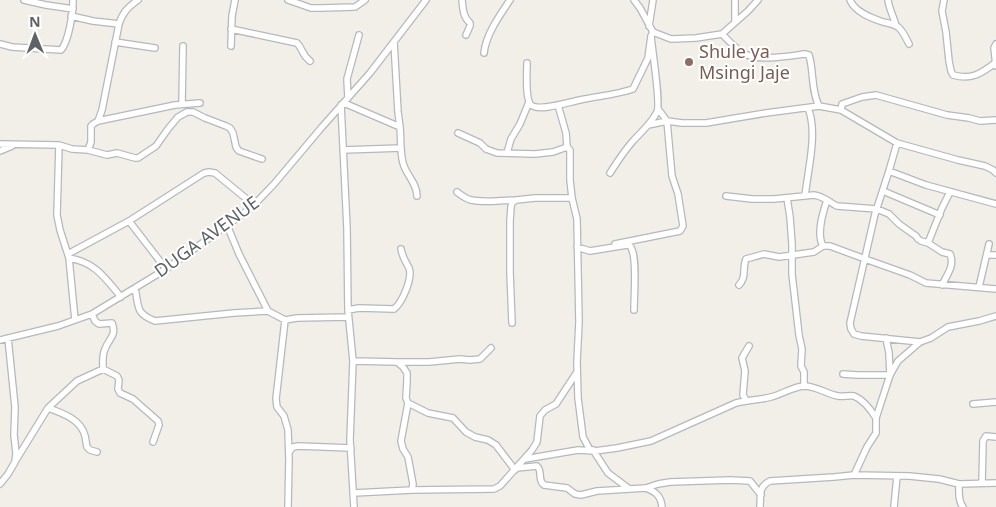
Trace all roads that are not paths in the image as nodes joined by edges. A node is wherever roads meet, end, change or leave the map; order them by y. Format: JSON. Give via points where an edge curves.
{"nodes":[{"id":1,"x":24,"y":0,"type":"edge"},
{"id":2,"x":73,"y":0,"type":"edge"},
{"id":3,"x":138,"y":0,"type":"edge"},
{"id":4,"x":235,"y":0,"type":"edge"},
{"id":5,"x":288,"y":0,"type":"edge"},
{"id":6,"x":365,"y":0,"type":"edge"},
{"id":7,"x":426,"y":0,"type":"edge"},
{"id":8,"x":462,"y":0,"type":"edge"},
{"id":9,"x":510,"y":0,"type":"edge"},
{"id":10,"x":634,"y":0,"type":"edge"},
{"id":11,"x":653,"y":0,"type":"edge"},
{"id":12,"x":735,"y":0,"type":"edge"},
{"id":13,"x":758,"y":0,"type":"edge"},
{"id":14,"x":850,"y":0,"type":"edge"},
{"id":15,"x":888,"y":0,"type":"edge"},
{"id":16,"x":944,"y":0,"type":"edge"},
{"id":17,"x":73,"y":9,"type":"junction"},
{"id":18,"x":71,"y":16,"type":"junction"},
{"id":19,"x":735,"y":22,"type":"junction"},
{"id":20,"x":119,"y":24,"type":"junction"},
{"id":21,"x":649,"y":26,"type":"junction"},
{"id":22,"x":896,"y":26,"type":"junction"},
{"id":23,"x":232,"y":29,"type":"junction"},
{"id":24,"x":652,"y":34,"type":"junction"},
{"id":25,"x":722,"y":34,"type":"junction"},
{"id":26,"x":360,"y":35,"type":"dead end"},
{"id":27,"x":466,"y":35,"type":"dead end"},
{"id":28,"x":116,"y":42,"type":"junction"},
{"id":29,"x":394,"y":42,"type":"junction"},
{"id":30,"x":0,"y":44,"type":"edge"},
{"id":31,"x":909,"y":44,"type":"dead end"},
{"id":32,"x":996,"y":44,"type":"edge"},
{"id":33,"x":183,"y":46,"type":"dead end"},
{"id":34,"x":231,"y":46,"type":"dead end"},
{"id":35,"x":155,"y":48,"type":"dead end"},
{"id":36,"x":484,"y":53,"type":"dead end"},
{"id":37,"x":310,"y":61,"type":"dead end"},
{"id":38,"x":527,"y":63,"type":"dead end"},
{"id":39,"x":995,"y":65,"type":"edge"},
{"id":40,"x":344,"y":102,"type":"junction"},
{"id":41,"x":529,"y":102,"type":"junction"},
{"id":42,"x":200,"y":103,"type":"dead end"},
{"id":43,"x":182,"y":104,"type":"junction"},
{"id":44,"x":558,"y":106,"type":"junction"},
{"id":45,"x":819,"y":106,"type":"junction"},
{"id":46,"x":808,"y":108,"type":"junction"},
{"id":47,"x":659,"y":110,"type":"junction"},
{"id":48,"x":841,"y":110,"type":"junction"},
{"id":49,"x":996,"y":120,"type":"edge"},
{"id":50,"x":98,"y":121,"type":"junction"},
{"id":51,"x":667,"y":121,"type":"junction"},
{"id":52,"x":648,"y":125,"type":"junction"},
{"id":53,"x":400,"y":127,"type":"junction"},
{"id":54,"x":458,"y":133,"type":"dead end"},
{"id":55,"x":897,"y":142,"type":"junction"},
{"id":56,"x":0,"y":144,"type":"edge"},
{"id":57,"x":14,"y":145,"type":"junction"},
{"id":58,"x":59,"y":145,"type":"junction"},
{"id":59,"x":567,"y":147,"type":"junction"},
{"id":60,"x":401,"y":148,"type":"junction"},
{"id":61,"x":88,"y":150,"type":"junction"},
{"id":62,"x":343,"y":150,"type":"junction"},
{"id":63,"x":0,"y":151,"type":"edge"},
{"id":64,"x":507,"y":153,"type":"junction"},
{"id":65,"x":262,"y":159,"type":"dead end"},
{"id":66,"x":890,"y":171,"type":"junction"},
{"id":67,"x":610,"y":173,"type":"dead end"},
{"id":68,"x":996,"y":174,"type":"edge"},
{"id":69,"x":883,"y":191,"type":"junction"},
{"id":70,"x":457,"y":192,"type":"dead end"},
{"id":71,"x":950,"y":192,"type":"junction"},
{"id":72,"x":417,"y":196,"type":"dead end"},
{"id":73,"x":726,"y":196,"type":"dead end"},
{"id":74,"x":806,"y":196,"type":"junction"},
{"id":75,"x":572,"y":198,"type":"junction"},
{"id":76,"x":787,"y":198,"type":"junction"},
{"id":77,"x":516,"y":200,"type":"junction"},
{"id":78,"x":827,"y":200,"type":"junction"},
{"id":79,"x":996,"y":204,"type":"edge"},
{"id":80,"x":254,"y":205,"type":"junction"},
{"id":81,"x":877,"y":209,"type":"junction"},
{"id":82,"x":940,"y":215,"type":"junction"},
{"id":83,"x":129,"y":221,"type":"junction"},
{"id":84,"x":227,"y":225,"type":"junction"},
{"id":85,"x":928,"y":243,"type":"junction"},
{"id":86,"x":615,"y":244,"type":"dead end"},
{"id":87,"x":989,"y":244,"type":"dead end"},
{"id":88,"x":823,"y":246,"type":"junction"},
{"id":89,"x":576,"y":247,"type":"junction"},
{"id":90,"x":401,"y":249,"type":"dead end"},
{"id":91,"x":987,"y":255,"type":"junction"},
{"id":92,"x":996,"y":255,"type":"edge"},
{"id":93,"x":69,"y":256,"type":"junction"},
{"id":94,"x":793,"y":256,"type":"junction"},
{"id":95,"x":865,"y":259,"type":"junction"},
{"id":96,"x":166,"y":269,"type":"junction"},
{"id":97,"x":739,"y":285,"type":"dead end"},
{"id":98,"x":942,"y":285,"type":"junction"},
{"id":99,"x":979,"y":287,"type":"junction"},
{"id":100,"x":135,"y":288,"type":"junction"},
{"id":101,"x":996,"y":289,"type":"edge"},
{"id":102,"x":121,"y":297,"type":"junction"},
{"id":103,"x":634,"y":310,"type":"dead end"},
{"id":104,"x":268,"y":311,"type":"junction"},
{"id":105,"x":348,"y":313,"type":"junction"},
{"id":106,"x":92,"y":314,"type":"junction"},
{"id":107,"x":996,"y":316,"type":"edge"},
{"id":108,"x":75,"y":320,"type":"junction"},
{"id":109,"x":285,"y":320,"type":"junction"},
{"id":110,"x":512,"y":323,"type":"dead end"},
{"id":111,"x":8,"y":338,"type":"junction"},
{"id":112,"x":886,"y":338,"type":"junction"},
{"id":113,"x":0,"y":340,"type":"edge"},
{"id":114,"x":920,"y":342,"type":"junction"},
{"id":115,"x":749,"y":346,"type":"dead end"},
{"id":116,"x":491,"y":348,"type":"dead end"},
{"id":117,"x":353,"y":361,"type":"junction"},
{"id":118,"x":397,"y":362,"type":"junction"},
{"id":119,"x":103,"y":369,"type":"junction"},
{"id":120,"x":577,"y":372,"type":"junction"},
{"id":121,"x":843,"y":374,"type":"dead end"},
{"id":122,"x":890,"y":375,"type":"junction"},
{"id":123,"x":804,"y":386,"type":"junction"},
{"id":124,"x":746,"y":400,"type":"junction"},
{"id":125,"x":996,"y":402,"type":"edge"},
{"id":126,"x":408,"y":403,"type":"junction"},
{"id":127,"x":973,"y":404,"type":"dead end"},
{"id":128,"x":48,"y":408,"type":"junction"},
{"id":129,"x":876,"y":418,"type":"junction"},
{"id":130,"x":996,"y":436,"type":"edge"},
{"id":131,"x":153,"y":442,"type":"dead end"},
{"id":132,"x":351,"y":448,"type":"junction"},
{"id":133,"x":591,"y":450,"type":"junction"},
{"id":134,"x":98,"y":452,"type":"dead end"},
{"id":135,"x":289,"y":452,"type":"junction"},
{"id":136,"x":525,"y":459,"type":"junction"},
{"id":137,"x":15,"y":462,"type":"junction"},
{"id":138,"x":516,"y":469,"type":"junction"},
{"id":139,"x":854,"y":474,"type":"junction"},
{"id":140,"x":897,"y":476,"type":"junction"},
{"id":141,"x":996,"y":483,"type":"edge"},
{"id":142,"x":0,"y":484,"type":"edge"},
{"id":143,"x":959,"y":484,"type":"junction"},
{"id":144,"x":982,"y":484,"type":"junction"},
{"id":145,"x":628,"y":488,"type":"junction"},
{"id":146,"x":646,"y":488,"type":"junction"},
{"id":147,"x":412,"y":490,"type":"junction"},
{"id":148,"x":354,"y":493,"type":"junction"},
{"id":149,"x":760,"y":495,"type":"junction"},
{"id":150,"x":288,"y":507,"type":"edge"},
{"id":151,"x":354,"y":507,"type":"edge"},
{"id":152,"x":662,"y":507,"type":"edge"},
{"id":153,"x":760,"y":507,"type":"edge"},
{"id":154,"x":894,"y":507,"type":"edge"},
{"id":155,"x":963,"y":507,"type":"edge"}],
"edges":[{"from":1,"to":17,"type":"street"},
{"from":2,"to":17,"type":"street"},
{"from":3,"to":20,"type":"street","via":[[128,6]]},
{"from":4,"to":23,"type":"street"},
{"from":5,"to":6,"type":"street","via":[[311,8],[347,8]]},
{"from":7,"to":29,"type":"street","name":"DUGA AVENUE"},
{"from":8,"to":27,"type":"street","via":[[463,13],[470,24]]},
{"from":9,"to":36,"type":"street","via":[[491,32]]},
{"from":10,"to":21,"type":"street"},
{"from":11,"to":21,"type":"street"},
{"from":12,"to":19,"type":"street"},
{"from":13,"to":19,"type":"street"},
{"from":14,"to":22,"type":"street","via":[[864,14]]},
{"from":15,"to":22,"type":"street"},
{"from":16,"to":39,"type":"street","via":[[942,11],[953,75],[963,78],[975,76]]},
{"from":17,"to":18,"type":"street"},
{"from":18,"to":20,"type":"street"},
{"from":18,"to":30,"type":"street","via":[[62,50]]},
{"from":19,"to":25,"type":"street"},
{"from":20,"to":28,"type":"street"},
{"from":21,"to":24,"type":"street"},
{"from":22,"to":31,"type":"street"},
{"from":23,"to":34,"type":"street"},
{"from":23,"to":37,"type":"street","via":[[297,43]]},
{"from":24,"to":25,"type":"street","via":[[672,39]]},
{"from":24,"to":44,"type":"street","via":[[648,58],[633,89]]},
{"from":24,"to":47,"type":"street"},
{"from":25,"to":45,"type":"street","via":[[744,54],[756,57],[809,55]]},
{"from":26,"to":40,"type":"street"},
{"from":28,"to":35,"type":"street"},
{"from":28,"to":50,"type":"street"},
{"from":29,"to":40,"type":"street","name":"DUGA AVENUE"},
{"from":29,"to":53,"type":"street"},
{"from":32,"to":39,"type":"street"},
{"from":33,"to":43,"type":"street"},
{"from":38,"to":41,"type":"street"},
{"from":40,"to":53,"type":"street"},
{"from":40,"to":62,"type":"street"},
{"from":40,"to":80,"type":"street","name":"DUGA AVENUE"},
{"from":41,"to":44,"type":"street","via":[[538,107]]},
{"from":41,"to":64,"type":"street"},
{"from":42,"to":43,"type":"street"},
{"from":43,"to":50,"type":"street"},
{"from":44,"to":59,"type":"street"},
{"from":45,"to":46,"type":"street"},
{"from":45,"to":48,"type":"street"},
{"from":46,"to":51,"type":"street","via":[[706,124]]},
{"from":46,"to":74,"type":"street","via":[[813,131]]},
{"from":47,"to":51,"type":"street"},
{"from":47,"to":52,"type":"street"},
{"from":48,"to":49,"type":"street","via":[[845,102],[876,95],[980,121]]},
{"from":48,"to":55,"type":"street"},
{"from":50,"to":61,"type":"street","via":[[91,126]]},
{"from":51,"to":52,"type":"street"},
{"from":51,"to":86,"type":"street","via":[[672,176],[683,226],[680,231]]},
{"from":52,"to":67,"type":"street"},
{"from":53,"to":60,"type":"street"},
{"from":54,"to":64,"type":"street","via":[[486,149]]},
{"from":55,"to":66,"type":"street"},
{"from":55,"to":68,"type":"street","via":[[986,166]]},
{"from":56,"to":57,"type":"street"},
{"from":57,"to":58,"type":"street"},
{"from":57,"to":63,"type":"street"},
{"from":58,"to":61,"type":"street"},
{"from":58,"to":93,"type":"street","via":[[57,215]]},
{"from":59,"to":64,"type":"street","via":[[535,154]]},
{"from":59,"to":75,"type":"street","via":[[570,150]]},
{"from":60,"to":62,"type":"street"},
{"from":60,"to":72,"type":"street","via":[[403,166],[417,190]]},
{"from":61,"to":65,"type":"street","via":[[138,158],[156,146],[178,118],[193,112],[230,128],[239,151]]},
{"from":62,"to":105,"type":"street"},
{"from":66,"to":69,"type":"street"},
{"from":66,"to":71,"type":"street"},
{"from":69,"to":81,"type":"street"},
{"from":69,"to":82,"type":"street"},
{"from":70,"to":77,"type":"street","via":[[472,200]]},
{"from":71,"to":79,"type":"street"},
{"from":71,"to":82,"type":"street"},
{"from":73,"to":76,"type":"street"},
{"from":74,"to":76,"type":"street"},
{"from":74,"to":78,"type":"street","via":[[820,196]]},
{"from":75,"to":77,"type":"street"},
{"from":75,"to":89,"type":"street","via":[[577,219]]},
{"from":76,"to":94,"type":"street"},
{"from":77,"to":110,"type":"street","via":[[510,207]]},
{"from":78,"to":81,"type":"street","via":[[837,206]]},
{"from":78,"to":88,"type":"street","via":[[821,220]]},
{"from":80,"to":83,"type":"street","via":[[215,173],[209,172]]},
{"from":80,"to":84,"type":"street","name":"DUGA AVENUE"},
{"from":81,"to":85,"type":"street"},
{"from":81,"to":95,"type":"street"},
{"from":82,"to":85,"type":"street"},
{"from":83,"to":93,"type":"street"},
{"from":83,"to":96,"type":"street"},
{"from":84,"to":96,"type":"street","name":"DUGA AVENUE"},
{"from":84,"to":104,"type":"street"},
{"from":85,"to":98,"type":"street","via":[[952,256],[952,266]]},
{"from":87,"to":91,"type":"street"},
{"from":88,"to":94,"type":"street","via":[[814,252]]},
{"from":88,"to":95,"type":"street"},
{"from":89,"to":103,"type":"street","via":[[590,251],[630,246],[634,262]]},
{"from":89,"to":120,"type":"street"},
{"from":90,"to":105,"type":"street","via":[[410,274],[397,307],[359,308]]},
{"from":91,"to":92,"type":"street"},
{"from":91,"to":99,"type":"street"},
{"from":93,"to":102,"type":"street","via":[[98,270]]},
{"from":93,"to":108,"type":"street"},
{"from":94,"to":97,"type":"street","via":[[764,254],[746,259],[743,281]]},
{"from":94,"to":123,"type":"street","via":[[792,274],[802,342]]},
{"from":95,"to":98,"type":"street","via":[[926,283]]},
{"from":95,"to":112,"type":"street","via":[[850,329],[861,336]]},
{"from":96,"to":100,"type":"street","name":"DUGA AVENUE"},
{"from":98,"to":99,"type":"street"},
{"from":99,"to":101,"type":"street"},
{"from":100,"to":102,"type":"street","name":"DUGA AVENUE"},
{"from":100,"to":104,"type":"street","via":[[140,312],[155,321]]},
{"from":102,"to":106,"type":"street","name":"DUGA AVENUE"},
{"from":104,"to":109,"type":"street"},
{"from":105,"to":109,"type":"street"},
{"from":105,"to":117,"type":"street"},
{"from":106,"to":108,"type":"street","name":"DUGA AVENUE"},
{"from":106,"to":119,"type":"street","via":[[99,324],[112,323],[114,327],[114,334],[103,354]]},
{"from":107,"to":114,"type":"street","via":[[948,327]]},
{"from":108,"to":111,"type":"street","name":"DUGA AVENUE"},
{"from":109,"to":135,"type":"street","via":[[276,399],[288,430]]},
{"from":111,"to":113,"type":"street","name":"DUGA AVENUE"},
{"from":111,"to":137,"type":"street"},
{"from":112,"to":114,"type":"street"},
{"from":112,"to":122,"type":"street"},
{"from":114,"to":122,"type":"street","via":[[898,361]]},
{"from":115,"to":124,"type":"street","via":[[742,358],[743,395]]},
{"from":116,"to":118,"type":"street","via":[[480,359]]},
{"from":117,"to":118,"type":"street"},
{"from":117,"to":132,"type":"street"},
{"from":118,"to":126,"type":"street","via":[[407,373]]},
{"from":119,"to":128,"type":"street","via":[[77,381]]},
{"from":119,"to":131,"type":"street","via":[[117,376],[120,393],[133,399],[158,421]]},
{"from":120,"to":133,"type":"street","via":[[582,437]]},
{"from":120,"to":136,"type":"street","via":[[556,404],[540,416],[537,442]]},
{"from":121,"to":122,"type":"street"},
{"from":122,"to":129,"type":"street"},
{"from":123,"to":124,"type":"street","via":[[760,400]]},
{"from":123,"to":129,"type":"street","via":[[837,396],[854,396],[868,406]]},
{"from":124,"to":133,"type":"street","via":[[652,441]]},
{"from":125,"to":127,"type":"street"},
{"from":126,"to":138,"type":"street","via":[[428,414],[453,418],[466,432],[496,445]]},
{"from":126,"to":147,"type":"street","via":[[401,441],[408,458]]},
{"from":128,"to":134,"type":"street","via":[[77,423],[83,430],[87,448]]},
{"from":128,"to":137,"type":"street"},
{"from":129,"to":139,"type":"street","via":[[876,432]]},
{"from":130,"to":144,"type":"street","via":[[986,436],[983,440]]},
{"from":132,"to":135,"type":"street","via":[[298,446]]},
{"from":132,"to":148,"type":"street"},
{"from":133,"to":136,"type":"street"},
{"from":133,"to":145,"type":"street","via":[[608,473]]},
{"from":135,"to":150,"type":"street"},
{"from":136,"to":138,"type":"street"},
{"from":137,"to":142,"type":"street"},
{"from":138,"to":145,"type":"street","via":[[537,466],[544,485],[567,488],[575,494]]},
{"from":138,"to":147,"type":"street","via":[[494,489]]},
{"from":139,"to":140,"type":"street"},
{"from":139,"to":149,"type":"street","via":[[770,481],[764,484]]},
{"from":140,"to":143,"type":"street","via":[[940,479]]},
{"from":140,"to":154,"type":"street"},
{"from":141,"to":144,"type":"street"},
{"from":143,"to":144,"type":"street"},
{"from":143,"to":155,"type":"street"},
{"from":145,"to":146,"type":"street"},
{"from":146,"to":149,"type":"street","via":[[670,482],[748,480]]},
{"from":146,"to":152,"type":"street","via":[[660,496]]},
{"from":147,"to":148,"type":"street"},
{"from":148,"to":151,"type":"street"},
{"from":149,"to":153,"type":"street"}]}
